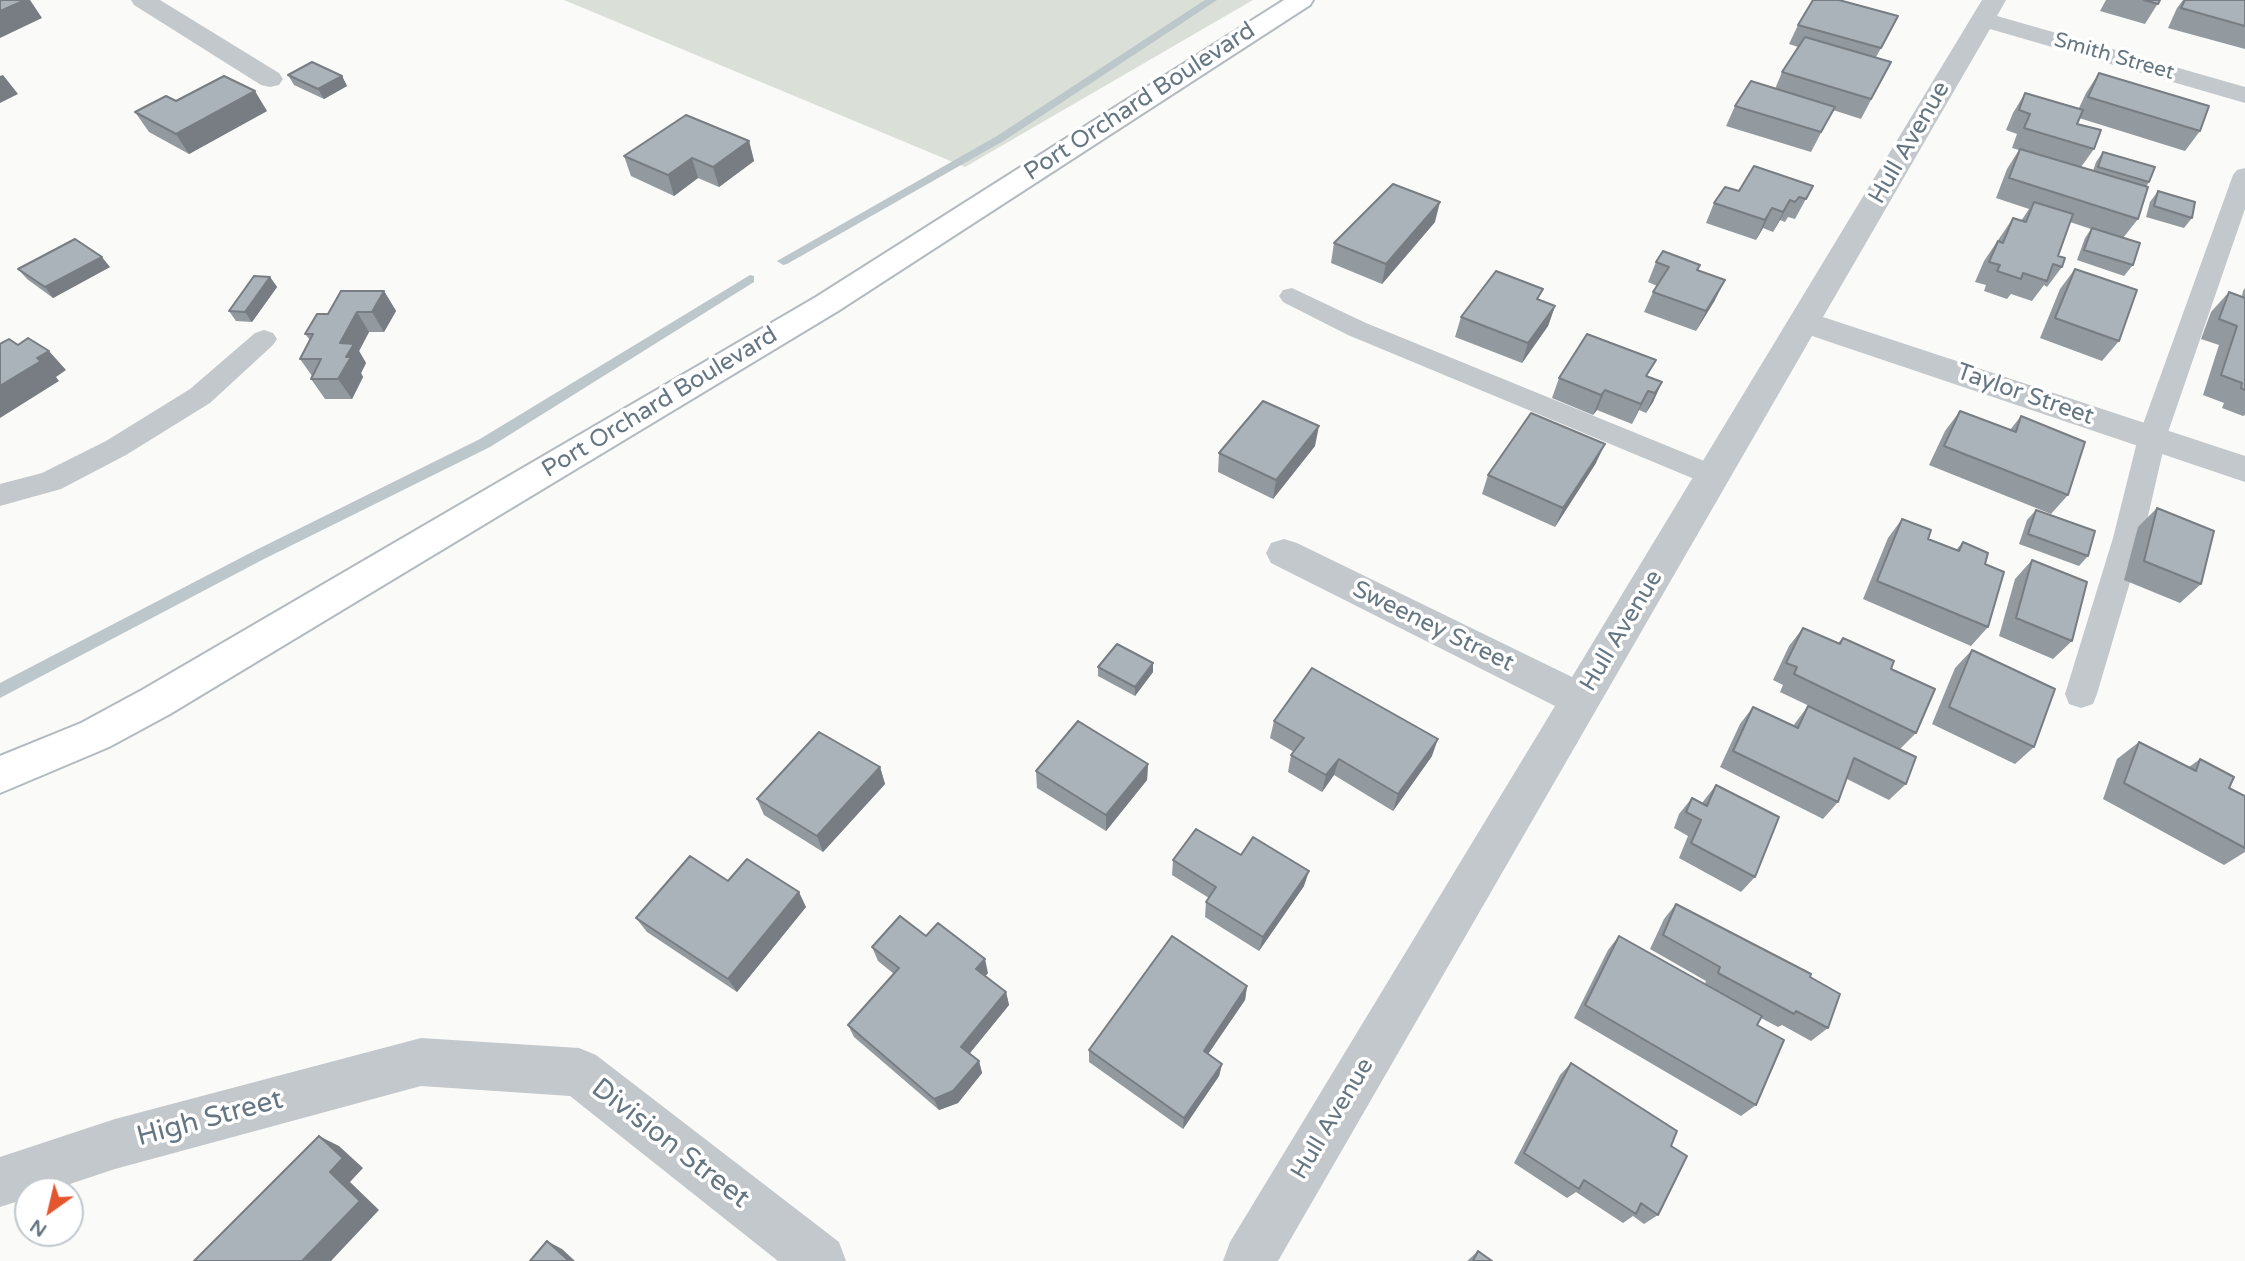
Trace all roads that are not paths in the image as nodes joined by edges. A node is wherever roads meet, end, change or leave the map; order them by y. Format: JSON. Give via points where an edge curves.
{"nodes":[{"id":1,"x":143,"y":0,"type":"edge"},
{"id":2,"x":1301,"y":0,"type":"edge"},
{"id":3,"x":1988,"y":10,"type":"edge"},
{"id":4,"x":270,"y":79,"type":"dead end"},
{"id":5,"x":2245,"y":95,"type":"edge"},
{"id":6,"x":2245,"y":175,"type":"edge"},
{"id":7,"x":1292,"y":296,"type":"dead end"},
{"id":8,"x":1804,"y":322,"type":"junction"},
{"id":9,"x":264,"y":339,"type":"dead end"},
{"id":10,"x":2152,"y":438,"type":"junction"},
{"id":11,"x":2245,"y":469,"type":"edge"},
{"id":12,"x":1714,"y":476,"type":"junction"},
{"id":13,"x":0,"y":495,"type":"edge"},
{"id":14,"x":1284,"y":553,"type":"dead end"},
{"id":15,"x":2081,"y":694,"type":"dead end"},
{"id":16,"x":1581,"y":700,"type":"junction"},
{"id":17,"x":0,"y":775,"type":"edge"},
{"id":18,"x":421,"y":1062,"type":"joint"},
{"id":19,"x":0,"y":1182,"type":"edge"},
{"id":20,"x":820,"y":1261,"type":"edge"},
{"id":21,"x":1249,"y":1261,"type":"edge"}],
"edges":[{"from":1,"to":4,"type":"street"},
{"from":2,"to":17,"type":"main road","name":"Port Orchard Boulevard","via":[[803,318],[156,702],[95,735]]},
{"from":3,"to":5,"type":"street","name":"Smith Street"},
{"from":3,"to":8,"type":"street","name":"Hull Avenue"},
{"from":6,"to":10,"type":"lane"},
{"from":7,"to":12,"type":"lane","via":[[1356,328]]},
{"from":8,"to":10,"type":"street","name":"Taylor Street"},
{"from":8,"to":12,"type":"street","name":"Hull Avenue"},
{"from":9,"to":13,"type":"lane","via":[[200,396],[116,447],[51,481]]},
{"from":10,"to":11,"type":"street","name":"Taylor Street"},
{"from":10,"to":15,"type":"lane","via":[[2128,538]]},
{"from":12,"to":16,"type":"street","name":"Hull Avenue"},
{"from":14,"to":16,"type":"street","name":"Sweeney Street"},
{"from":16,"to":21,"type":"street","name":"Hull Avenue"},
{"from":18,"to":19,"type":"street","name":"High Street","via":[[116,1144]]},
{"from":18,"to":20,"type":"street","name":"Division Street","via":[[579,1072]]}]}
